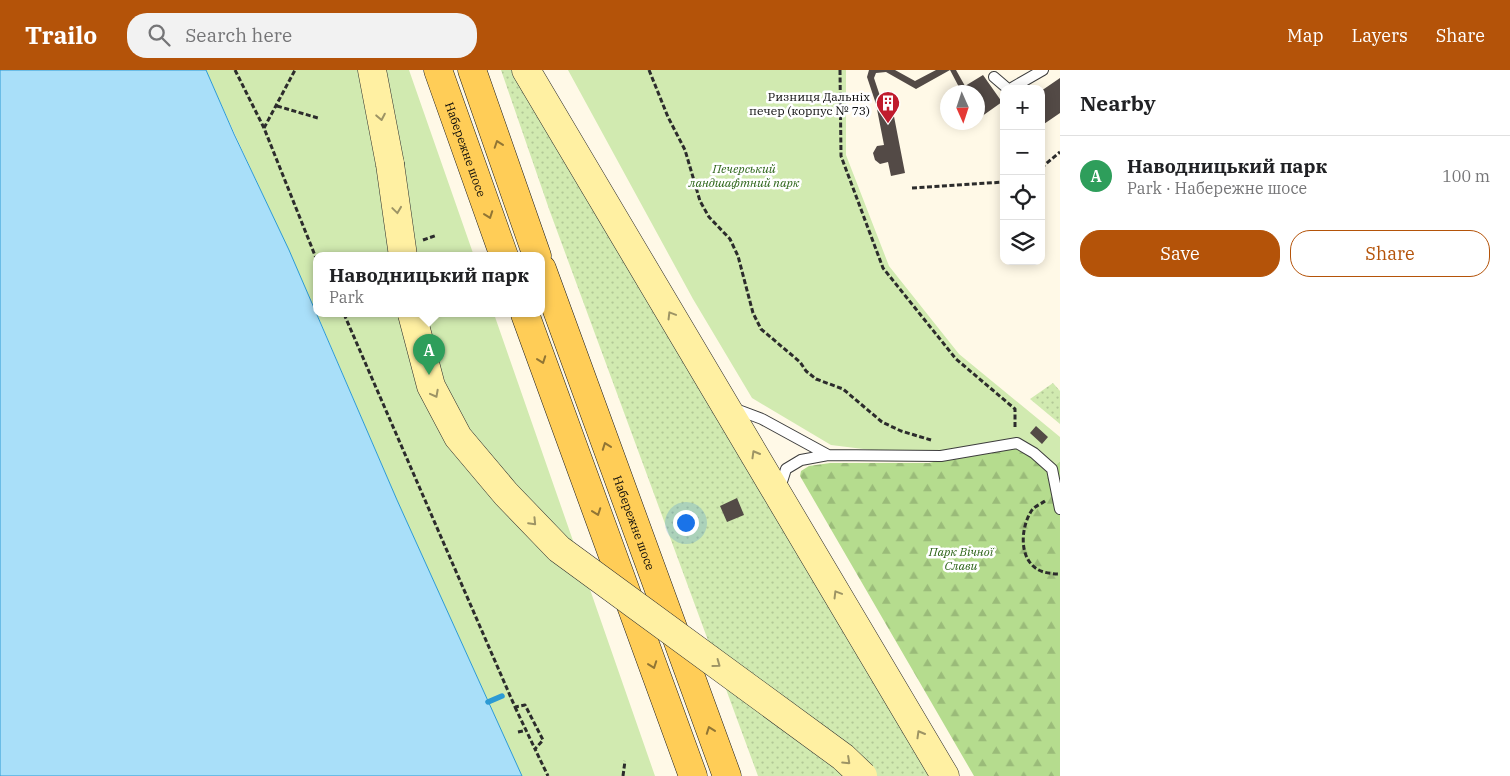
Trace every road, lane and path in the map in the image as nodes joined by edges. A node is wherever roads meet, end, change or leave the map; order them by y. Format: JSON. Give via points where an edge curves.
{"nodes":[{"id":1,"x":235,"y":70,"type":"edge"},
{"id":2,"x":295,"y":70,"type":"edge"},
{"id":3,"x":372,"y":70,"type":"edge"},
{"id":4,"x":438,"y":70,"type":"edge"},
{"id":5,"x":472,"y":70,"type":"edge"},
{"id":6,"x":526,"y":70,"type":"edge"},
{"id":7,"x":649,"y":70,"type":"edge"},
{"id":8,"x":840,"y":70,"type":"edge"},
{"id":9,"x":1042,"y":70,"type":"edge"},
{"id":10,"x":994,"y":77,"type":"dead end"},
{"id":11,"x":1004,"y":85,"type":"edge"},
{"id":12,"x":1016,"y":85,"type":"edge"},
{"id":13,"x":277,"y":106,"type":"junction"},
{"id":14,"x":318,"y":118,"type":"dead end"},
{"id":15,"x":264,"y":128,"type":"junction"},
{"id":16,"x":1060,"y":152,"type":"edge"},
{"id":17,"x":1045,"y":165,"type":"edge"},
{"id":18,"x":1000,"y":182,"type":"edge"},
{"id":19,"x":912,"y":188,"type":"dead end"},
{"id":20,"x":314,"y":252,"type":"edge"},
{"id":21,"x":402,"y":252,"type":"edge"},
{"id":22,"x":503,"y":252,"type":"edge"},
{"id":23,"x":536,"y":252,"type":"edge"},
{"id":24,"x":545,"y":277,"type":"edge"},
{"id":25,"x":345,"y":317,"type":"edge"},
{"id":26,"x":413,"y":317,"type":"edge"},
{"id":27,"x":526,"y":317,"type":"edge"},
{"id":28,"x":726,"y":405,"type":"junction"},
{"id":29,"x":934,"y":442,"type":"dead end"},
{"id":30,"x":1016,"y":443,"type":"junction"},
{"id":31,"x":828,"y":455,"type":"junction"},
{"id":32,"x":1057,"y":493,"type":"junction"},
{"id":33,"x":778,"y":494,"type":"junction"},
{"id":34,"x":1060,"y":509,"type":"edge"},
{"id":35,"x":1060,"y":574,"type":"edge"},
{"id":36,"x":516,"y":707,"type":"junction"},
{"id":37,"x":527,"y":730,"type":"junction"},
{"id":38,"x":518,"y":732,"type":"dead end"},
{"id":39,"x":535,"y":749,"type":"junction"},
{"id":40,"x":625,"y":761,"type":"dead end"},
{"id":41,"x":548,"y":776,"type":"edge"},
{"id":42,"x":623,"y":776,"type":"edge"},
{"id":43,"x":693,"y":776,"type":"edge"},
{"id":44,"x":727,"y":776,"type":"edge"},
{"id":45,"x":863,"y":776,"type":"edge"},
{"id":46,"x":944,"y":776,"type":"edge"}],
"edges":[{"from":1,"to":15,"type":"path"},
{"from":2,"to":13,"type":"path"},
{"from":3,"to":21,"type":"main road","one_way":true,"bridge":true},
{"from":4,"to":22,"type":"main road","name":"Набережне шосе","one_way":true},
{"from":23,"to":5,"type":"main road","one_way":true},
{"from":28,"to":6,"type":"main road","one_way":true},
{"from":7,"to":29,"type":"path","via":[[686,150],[700,202],[730,239],[738,256],[753,313],[761,329],[816,380],[843,389],[882,422]]},
{"from":8,"to":30,"type":"path","via":[[841,156],[883,268],[956,360],[1014,409]]},
{"from":9,"to":12,"type":"lane"},
{"from":10,"to":11,"type":"lane"},
{"from":13,"to":14,"type":"path"},
{"from":13,"to":15,"type":"path"},
{"from":15,"to":20,"type":"path"},
{"from":16,"to":17,"type":"path"},
{"from":18,"to":19,"type":"path"},
{"from":44,"to":24,"type":"main road","name":"Набережне шосе","one_way":true},
{"from":25,"to":36,"type":"path"},
{"from":26,"to":45,"type":"main road","one_way":true,"bridge":true,"via":[[431,386],[458,437],[506,494],[559,549],[843,756]]},
{"from":27,"to":43,"type":"main road","one_way":true},
{"from":28,"to":31,"type":"lane","via":[[762,419]]},
{"from":33,"to":28,"type":"main road","one_way":true},
{"from":30,"to":31,"type":"lane","via":[[941,456]]},
{"from":30,"to":32,"type":"lane","via":[[1052,469]]},
{"from":31,"to":33,"type":"lane","via":[[801,460],[786,469]]},
{"from":32,"to":34,"type":"lane"},
{"from":32,"to":35,"type":"path","via":[[1033,508],[1024,534],[1024,548],[1028,560],[1036,568]]},
{"from":46,"to":33,"type":"main road","one_way":true},
{"from":36,"to":37,"type":"path"},
{"from":36,"to":39,"type":"path","via":[[525,705],[543,740]]},
{"from":37,"to":38,"type":"path"},
{"from":37,"to":39,"type":"path"},
{"from":39,"to":41,"type":"path"},
{"from":40,"to":42,"type":"path"}]}
